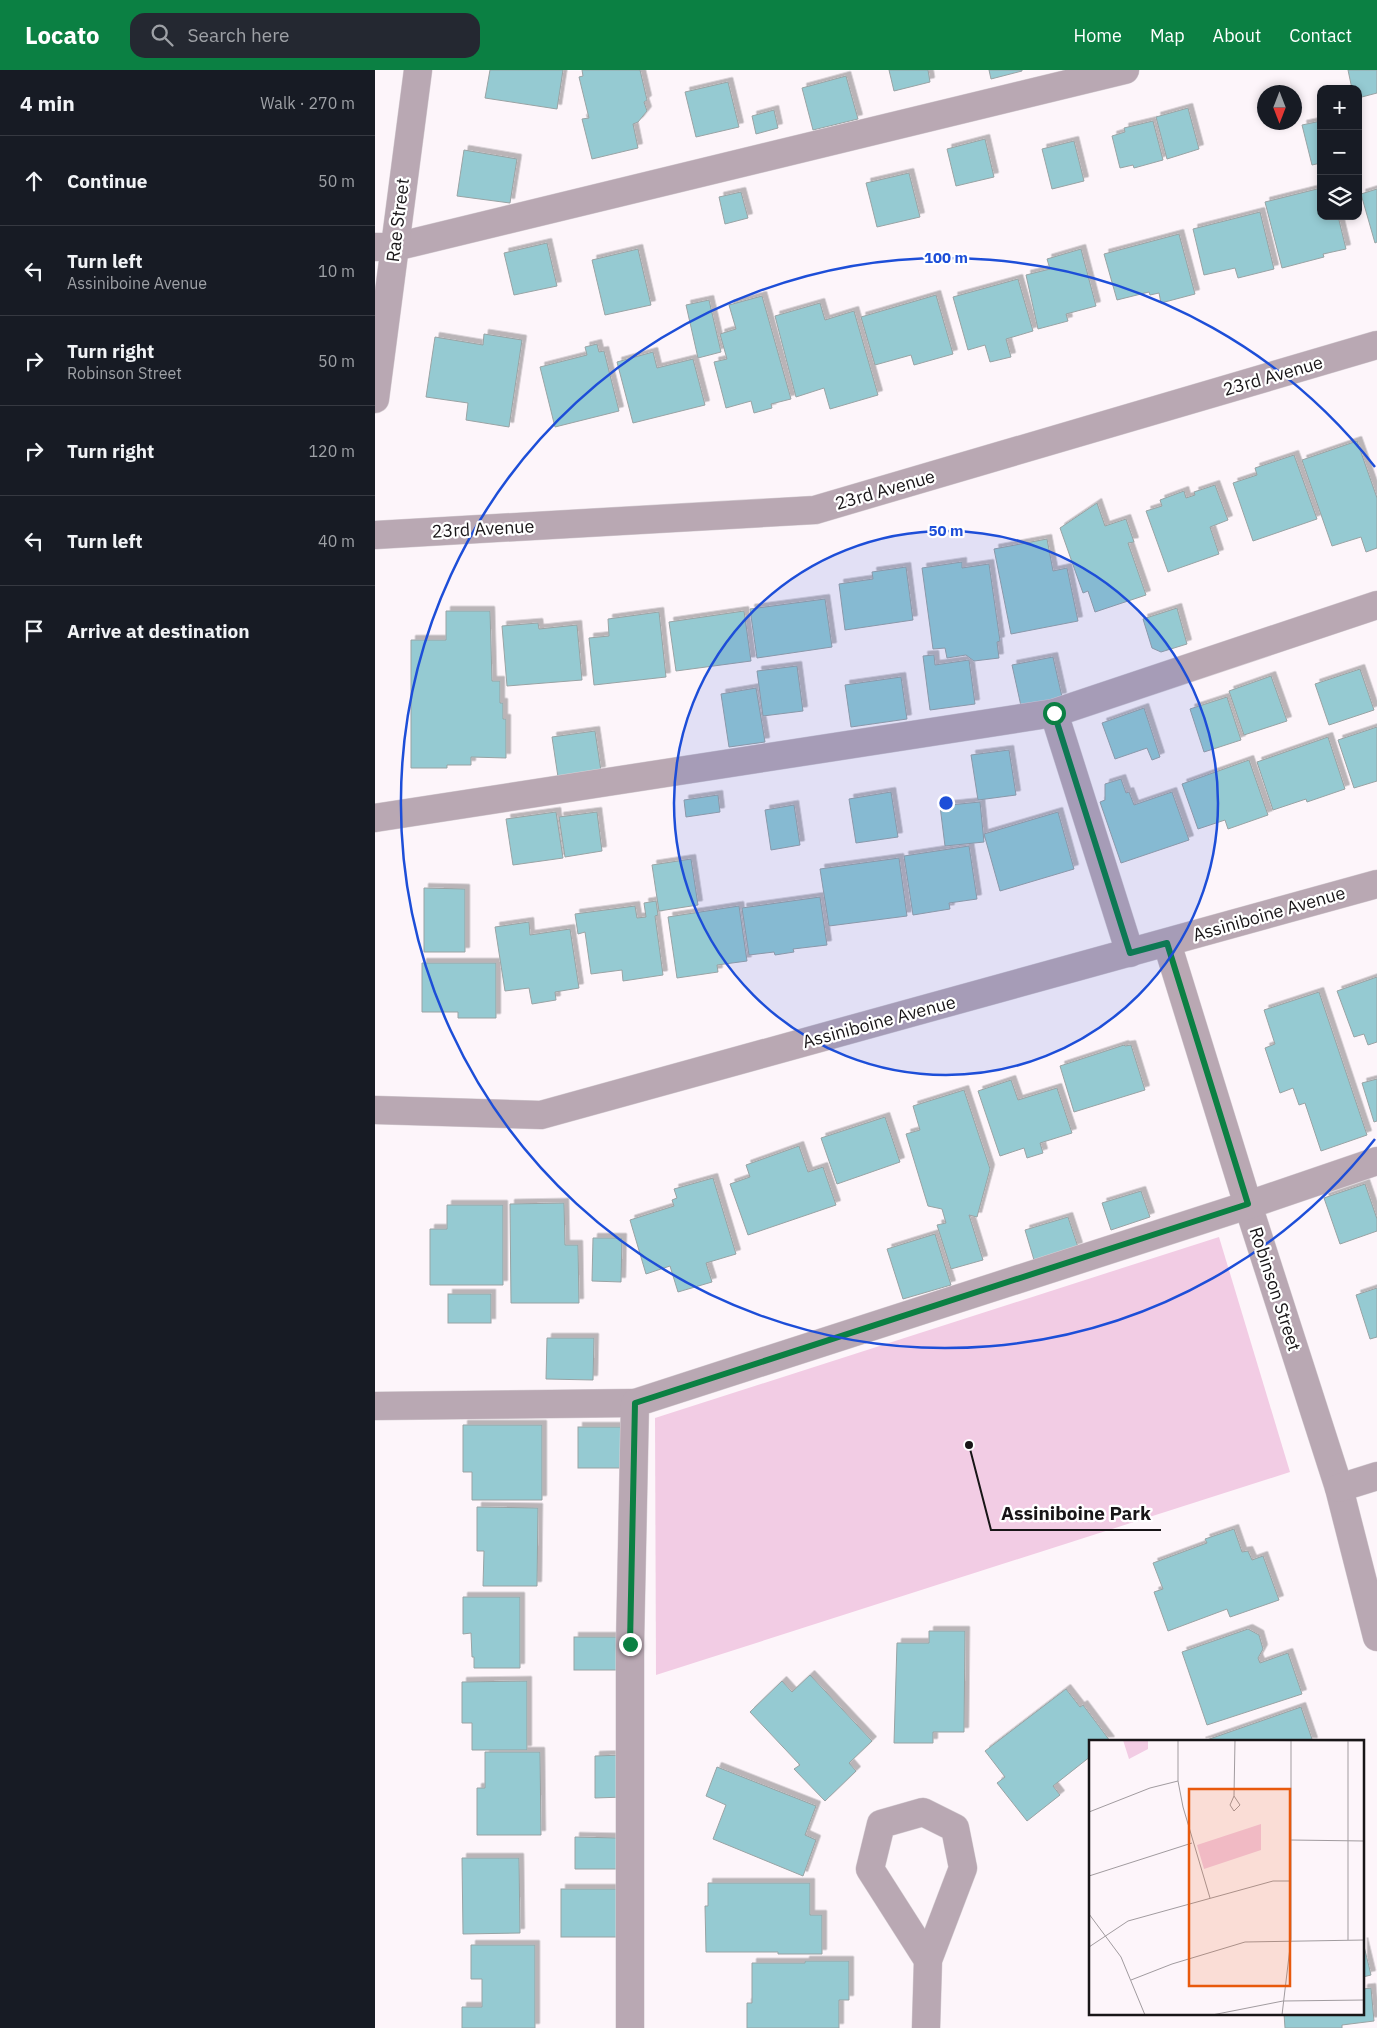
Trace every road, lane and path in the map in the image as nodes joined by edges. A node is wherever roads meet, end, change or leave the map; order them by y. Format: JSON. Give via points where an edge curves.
{"nodes":[{"id":1,"x":418,"y":70,"type":"edge"},
{"id":2,"x":1125,"y":70,"type":"edge"},
{"id":3,"x":385,"y":247,"type":"edge"},
{"id":4,"x":1377,"y":345,"type":"edge"},
{"id":5,"x":375,"y":399,"type":"edge"},
{"id":6,"x":375,"y":534,"type":"edge"},
{"id":7,"x":1377,"y":605,"type":"edge"},
{"id":8,"x":1054,"y":713,"type":"junction"},
{"id":9,"x":375,"y":818,"type":"edge"},
{"id":10,"x":1377,"y":884,"type":"edge"},
{"id":11,"x":1167,"y":943,"type":"junction"},
{"id":12,"x":1130,"y":953,"type":"junction"},
{"id":13,"x":375,"y":1110,"type":"edge"},
{"id":14,"x":1377,"y":1161,"type":"edge"},
{"id":15,"x":1248,"y":1204,"type":"junction"},
{"id":16,"x":635,"y":1403,"type":"junction"},
{"id":17,"x":375,"y":1406,"type":"edge"},
{"id":18,"x":1377,"y":1476,"type":"edge"},
{"id":19,"x":1339,"y":1488,"type":"junction"},
{"id":20,"x":1377,"y":1637,"type":"edge"},
{"id":21,"x":928,"y":1960,"type":"junction"},
{"id":22,"x":630,"y":2028,"type":"edge"},
{"id":23,"x":926,"y":2028,"type":"edge"}],
"edges":[{"from":1,"to":3,"type":"street","name":"Rae Street"},
{"from":2,"to":3,"type":"street"},
{"from":3,"to":5,"type":"street","name":"Rae Street"},
{"from":4,"to":6,"type":"street","name":"23rd Avenue","via":[[815,510]]},
{"from":7,"to":8,"type":"street"},
{"from":8,"to":9,"type":"street"},
{"from":8,"to":12,"type":"street"},
{"from":10,"to":11,"type":"street","name":"Assiniboine Avenue"},
{"from":11,"to":12,"type":"street","name":"Assiniboine Avenue"},
{"from":11,"to":15,"type":"street","name":"Robinson Street"},
{"from":12,"to":13,"type":"street","name":"Assiniboine Avenue","via":[[541,1115]]},
{"from":14,"to":15,"type":"street"},
{"from":15,"to":16,"type":"street"},
{"from":15,"to":19,"type":"street","name":"Robinson Street"},
{"from":16,"to":17,"type":"street"},
{"from":16,"to":22,"type":"street","via":[[630,1644]]},
{"from":18,"to":19,"type":"street"},
{"from":19,"to":20,"type":"street","name":"Robinson Street"},
{"from":21,"to":21,"type":"street","via":[[963,1868],[955,1828],[923,1812],[881,1824],[870,1869]]},
{"from":21,"to":23,"type":"street"}]}
